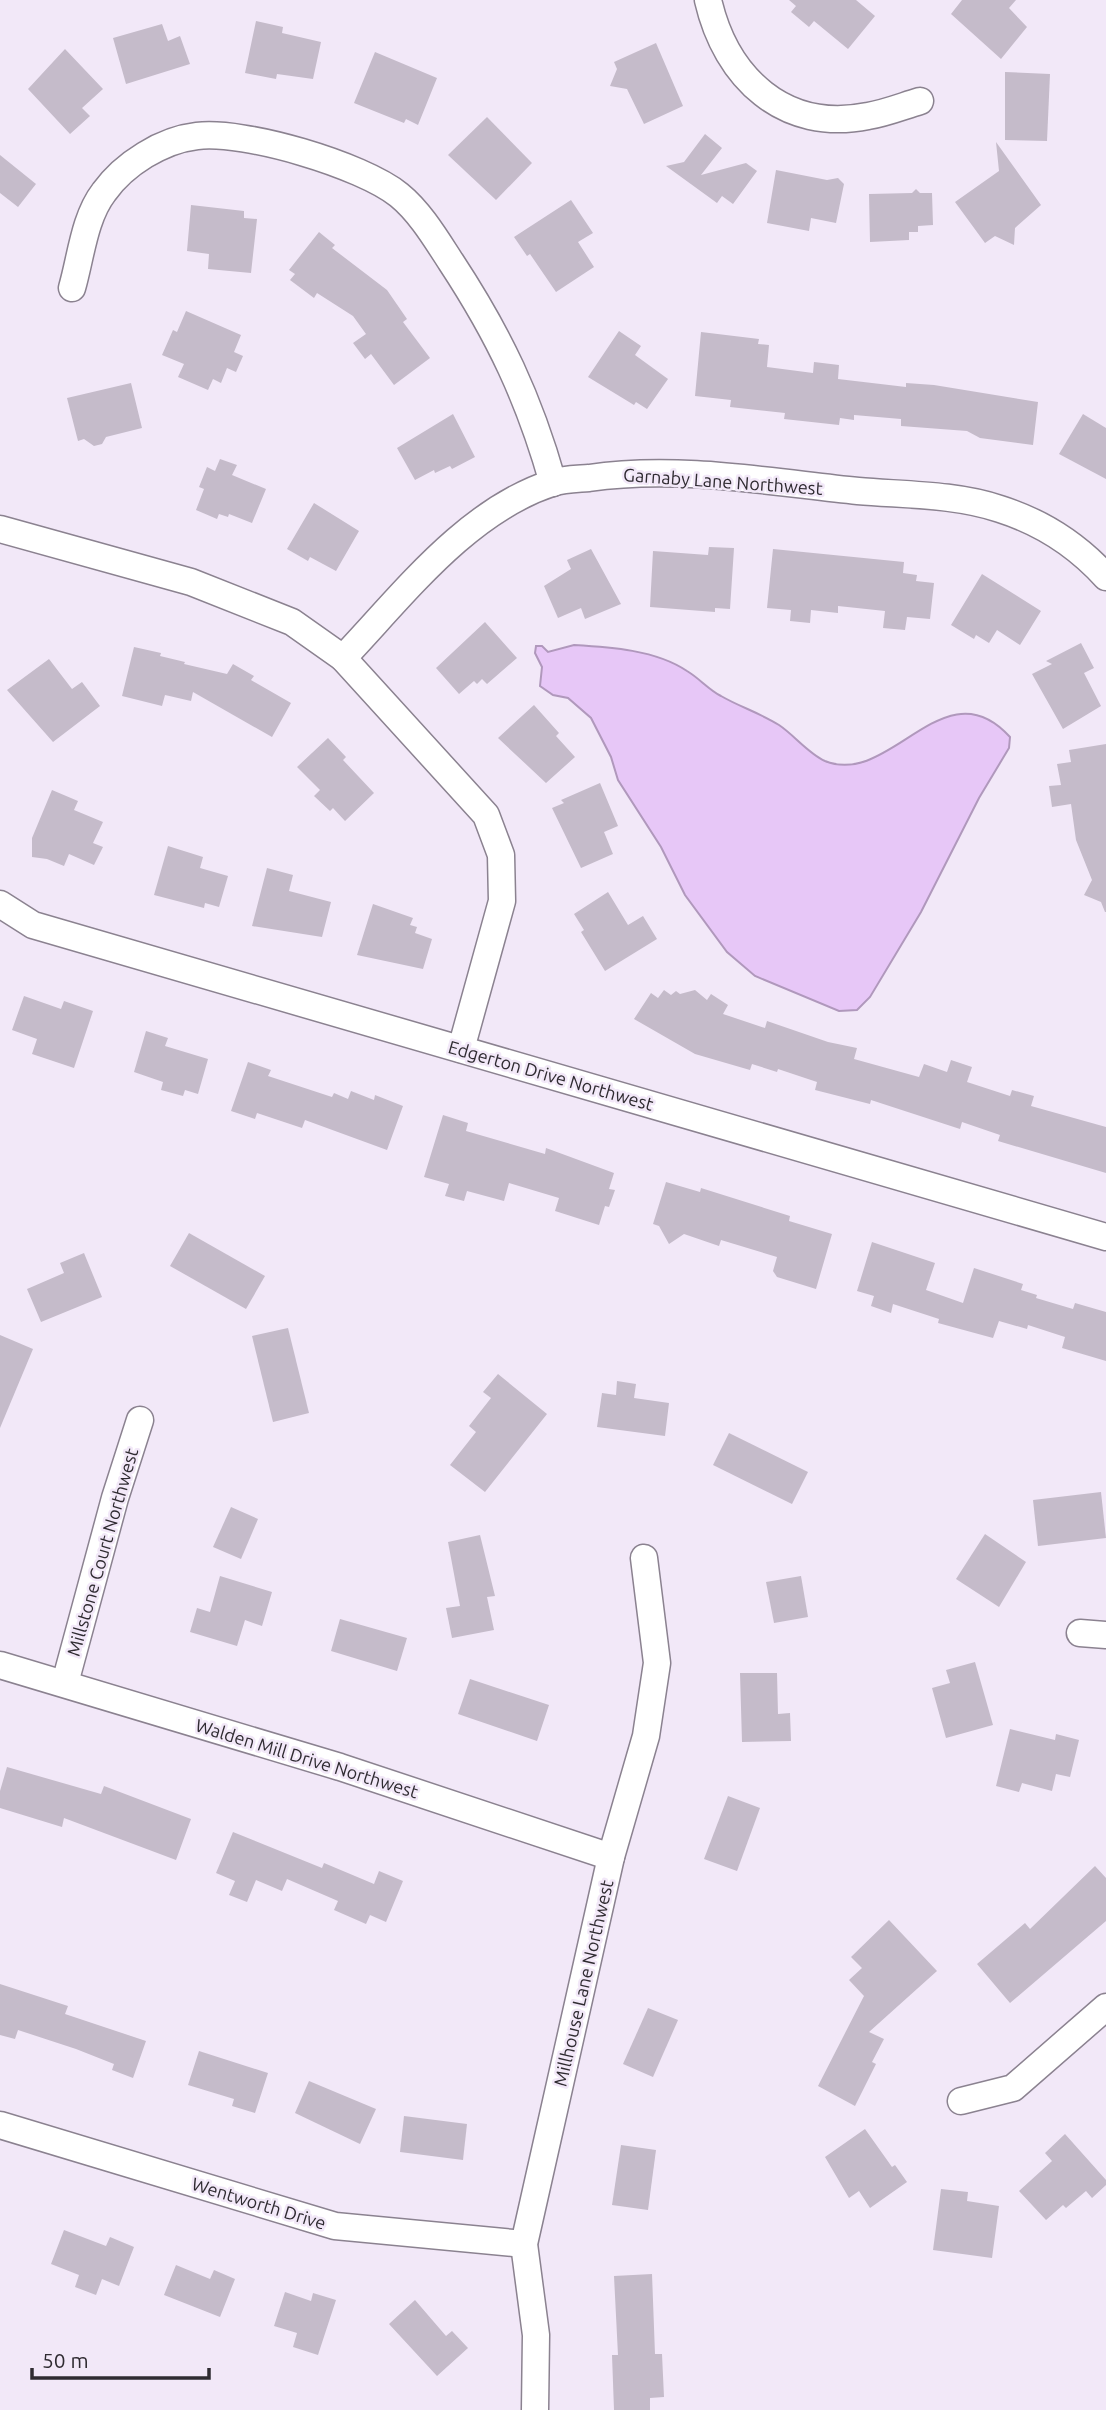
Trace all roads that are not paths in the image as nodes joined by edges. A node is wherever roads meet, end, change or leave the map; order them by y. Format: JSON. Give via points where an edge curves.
{"nodes":[{"id":1,"x":708,"y":0,"type":"edge"},
{"id":2,"x":920,"y":101,"type":"dead end"},
{"id":3,"x":72,"y":288,"type":"dead end"},
{"id":4,"x":552,"y":483,"type":"junction"},
{"id":5,"x":0,"y":529,"type":"edge"},
{"id":6,"x":1106,"y":577,"type":"edge"},
{"id":7,"x":343,"y":658,"type":"junction"},
{"id":8,"x":0,"y":904,"type":"edge"},
{"id":9,"x":461,"y":1049,"type":"junction"},
{"id":10,"x":1106,"y":1237,"type":"edge"},
{"id":11,"x":140,"y":1420,"type":"dead end"},
{"id":12,"x":644,"y":1558,"type":"dead end"},
{"id":13,"x":1080,"y":1633,"type":"dead end"},
{"id":14,"x":1106,"y":1635,"type":"edge"},
{"id":15,"x":0,"y":1665,"type":"edge"},
{"id":16,"x":65,"y":1684,"type":"junction"},
{"id":17,"x":611,"y":1857,"type":"junction"},
{"id":18,"x":1106,"y":2007,"type":"edge"},
{"id":19,"x":961,"y":2101,"type":"dead end"},
{"id":20,"x":0,"y":2125,"type":"edge"},
{"id":21,"x":524,"y":2244,"type":"junction"},
{"id":22,"x":534,"y":2410,"type":"edge"}],
"edges":[{"from":1,"to":2,"type":"street","via":[[727,52],[749,83],[770,101],[832,119],[867,117]]},
{"from":3,"to":4,"type":"street","via":[[90,218],[102,193],[126,167],[165,145],[197,136],[237,138],[358,170],[400,195],[466,284],[504,349],[536,424]]},
{"from":4,"to":6,"type":"street","name":"Garnaby Lane Northwest","via":[[616,474],[682,474],[931,497],[999,508],[1047,528],[1089,558]]},
{"from":4,"to":7,"type":"street","name":"Garnaby Lane Northwest","via":[[462,533]]},
{"from":5,"to":7,"type":"street","via":[[191,582],[292,622]]},
{"from":7,"to":9,"type":"street","via":[[486,814],[501,855],[502,901]]},
{"from":8,"to":9,"type":"street","name":"Edgerton Drive Northwest","via":[[33,925]]},
{"from":9,"to":10,"type":"street","name":"Edgerton Drive Northwest"},
{"from":11,"to":16,"type":"street","name":"Millstone Court Northwest"},
{"from":12,"to":17,"type":"street","name":"Millhouse Lane Northwest","via":[[657,1663],[646,1736]]},
{"from":13,"to":14,"type":"street"},
{"from":15,"to":16,"type":"street","name":"Walden Mill Drive Northwest"},
{"from":16,"to":17,"type":"street","name":"Walden Mill Drive Northwest","via":[[340,1767]]},
{"from":17,"to":21,"type":"street","name":"Millhouse Lane Northwest"},
{"from":18,"to":19,"type":"street","via":[[1013,2088]]},
{"from":20,"to":21,"type":"street","name":"Wentworth Drive","via":[[335,2226]]},
{"from":21,"to":22,"type":"street","name":"Millhouse Lane Northwest","via":[[536,2335]]}]}
